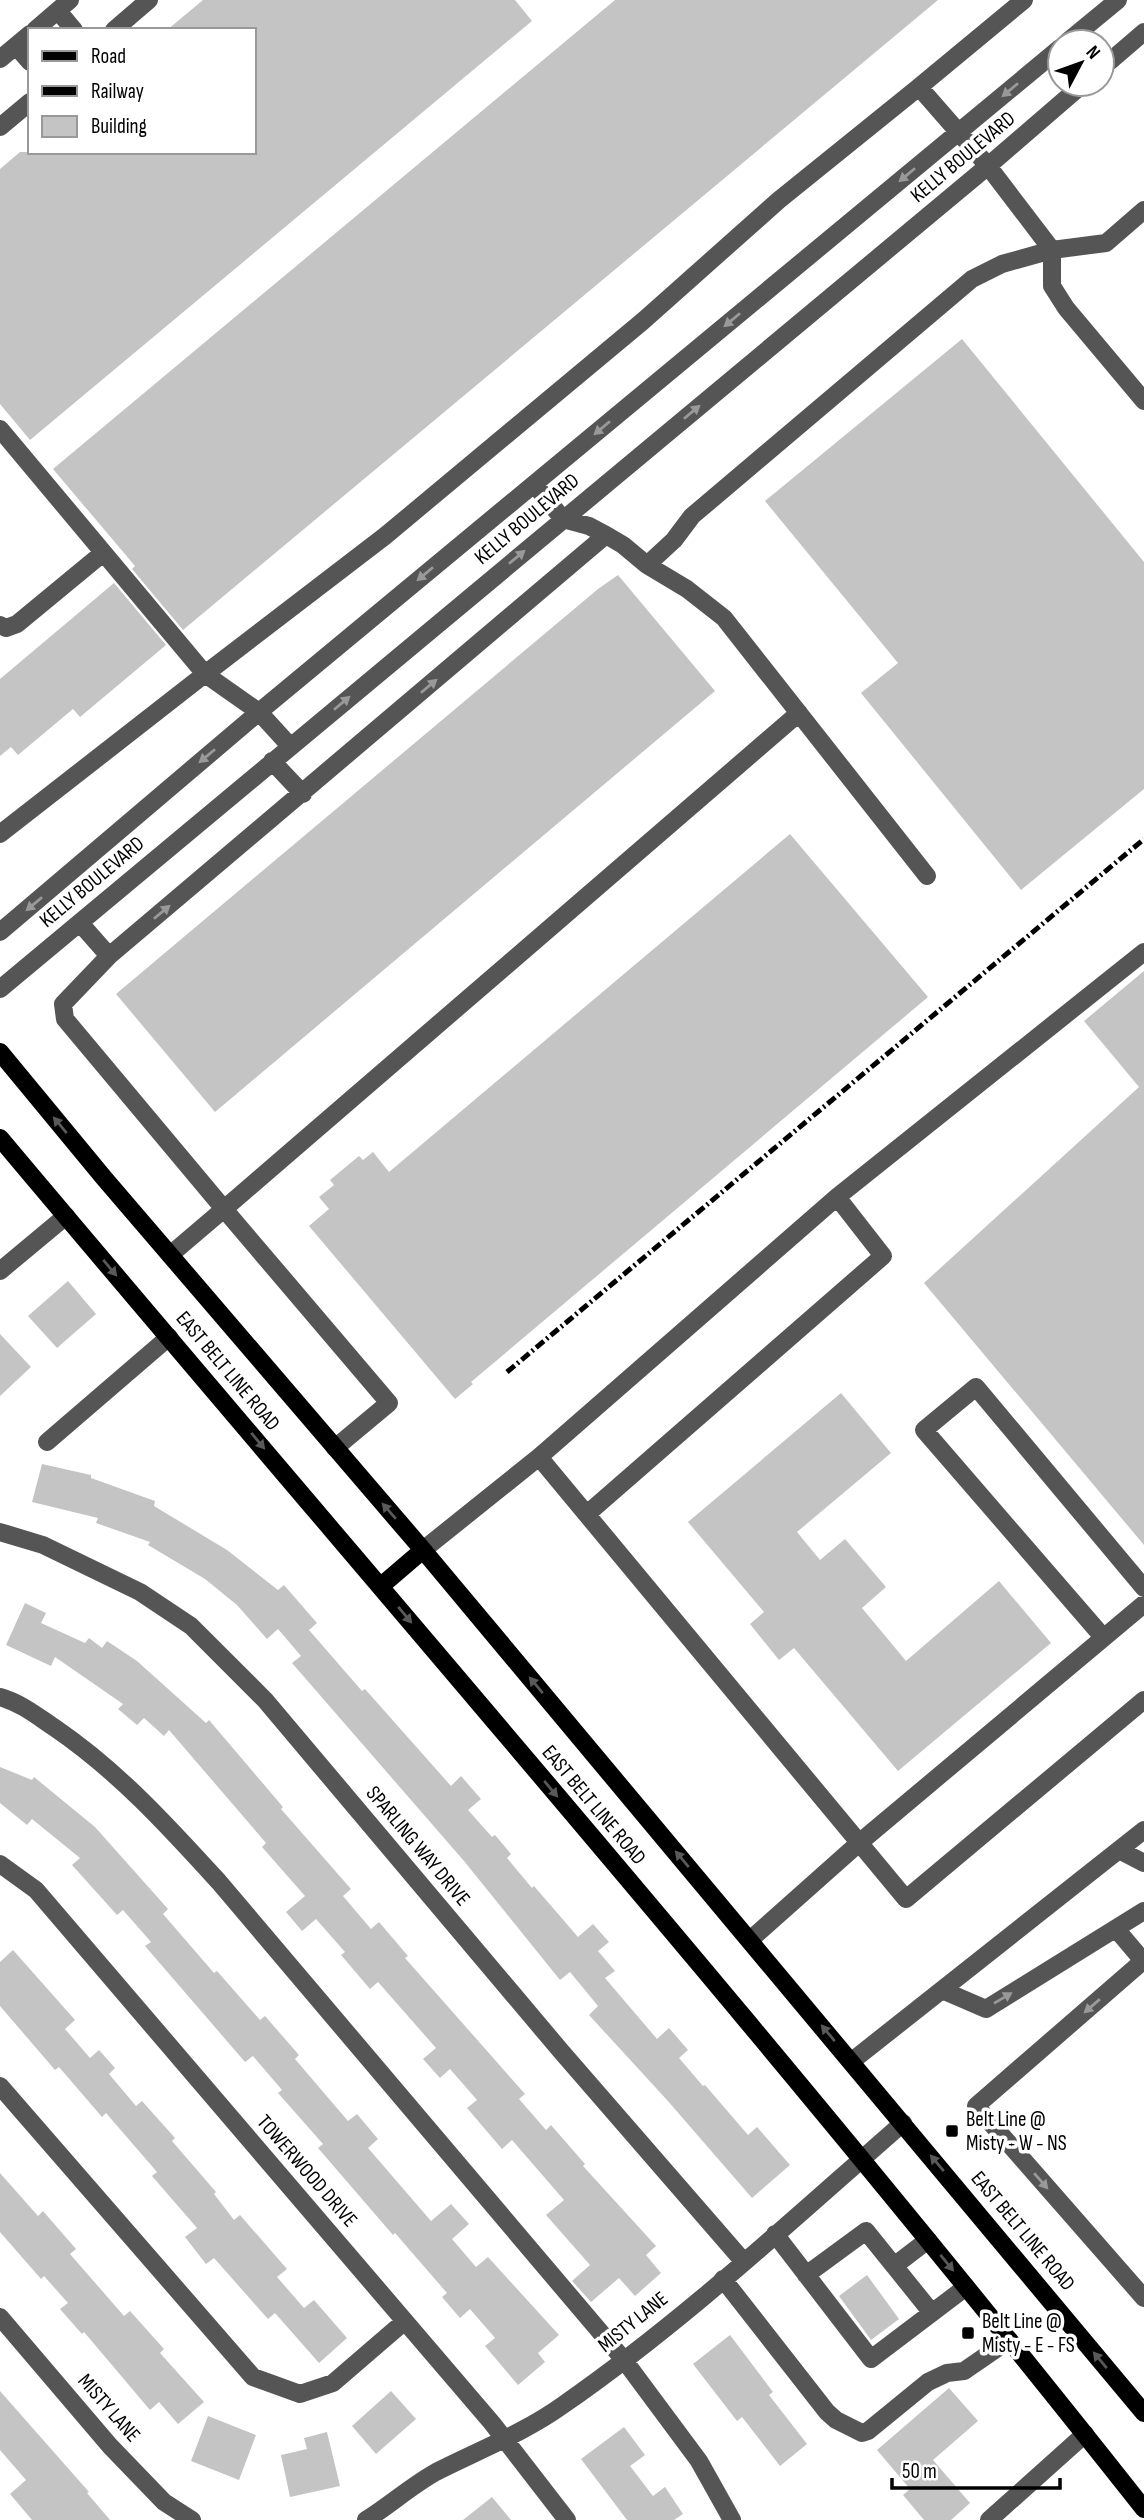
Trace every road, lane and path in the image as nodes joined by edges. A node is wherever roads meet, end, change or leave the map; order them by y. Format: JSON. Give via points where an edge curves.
{"nodes":[{"id":1,"x":1024,"y":0,"type":"edge"},
{"id":2,"x":1118,"y":0,"type":"edge"},
{"id":3,"x":141,"y":2,"type":"edge"},
{"id":4,"x":64,"y":5,"type":"edge"},
{"id":5,"x":37,"y":28,"type":"edge"},
{"id":6,"x":73,"y":28,"type":"edge"},
{"id":7,"x":116,"y":28,"type":"edge"},
{"id":8,"x":1084,"y":28,"type":"edge"},
{"id":9,"x":1144,"y":32,"type":"edge"},
{"id":10,"x":23,"y":40,"type":"edge"},
{"id":11,"x":1116,"y":56,"type":"edge"},
{"id":12,"x":0,"y":59,"type":"edge"},
{"id":13,"x":1046,"y":60,"type":"edge"},
{"id":14,"x":919,"y":87,"type":"junction"},
{"id":15,"x":1067,"y":98,"type":"edge"},
{"id":16,"x":28,"y":103,"type":"edge"},
{"id":17,"x":3,"y":118,"type":"edge"},
{"id":18,"x":960,"y":132,"type":"junction"},
{"id":19,"x":988,"y":166,"type":"junction"},
{"id":20,"x":1144,"y":210,"type":"edge"},
{"id":21,"x":1052,"y":250,"type":"junction"},
{"id":22,"x":1144,"y":401,"type":"edge"},
{"id":23,"x":0,"y":429,"type":"edge"},
{"id":24,"x":534,"y":484,"type":"junction"},
{"id":25,"x":563,"y":519,"type":"junction"},
{"id":26,"x":606,"y":536,"type":"junction"},
{"id":27,"x":103,"y":553,"type":"junction"},
{"id":28,"x":647,"y":565,"type":"junction"},
{"id":29,"x":0,"y":625,"type":"edge"},
{"id":30,"x":205,"y":674,"type":"junction"},
{"id":31,"x":259,"y":712,"type":"junction"},
{"id":32,"x":799,"y":713,"type":"junction"},
{"id":33,"x":290,"y":746,"type":"junction"},
{"id":34,"x":272,"y":761,"type":"junction"},
{"id":35,"x":303,"y":794,"type":"junction"},
{"id":36,"x":0,"y":834,"type":"edge"},
{"id":37,"x":927,"y":876,"type":"dead end"},
{"id":38,"x":80,"y":923,"type":"junction"},
{"id":39,"x":0,"y":932,"type":"edge"},
{"id":40,"x":1144,"y":953,"type":"edge"},
{"id":41,"x":109,"y":956,"type":"junction"},
{"id":42,"x":0,"y":989,"type":"edge"},
{"id":43,"x":0,"y":1052,"type":"edge"},
{"id":44,"x":0,"y":1138,"type":"edge"},
{"id":45,"x":837,"y":1198,"type":"junction"},
{"id":46,"x":223,"y":1209,"type":"junction"},
{"id":47,"x":66,"y":1216,"type":"junction"},
{"id":48,"x":170,"y":1255,"type":"junction"},
{"id":49,"x":0,"y":1271,"type":"edge"},
{"id":50,"x":169,"y":1337,"type":"junction"},
{"id":51,"x":47,"y":1442,"type":"dead end"},
{"id":52,"x":335,"y":1448,"type":"junction"},
{"id":53,"x":538,"y":1457,"type":"junction"},
{"id":54,"x":587,"y":1514,"type":"junction"},
{"id":55,"x":0,"y":1532,"type":"edge"},
{"id":56,"x":423,"y":1550,"type":"junction"},
{"id":57,"x":381,"y":1586,"type":"junction"},
{"id":58,"x":1144,"y":1588,"type":"edge"},
{"id":59,"x":1144,"y":1604,"type":"edge"},
{"id":60,"x":1103,"y":1637,"type":"junction"},
{"id":61,"x":0,"y":1697,"type":"edge"},
{"id":62,"x":1144,"y":1700,"type":"edge"},
{"id":63,"x":1144,"y":1830,"type":"edge"},
{"id":64,"x":859,"y":1843,"type":"junction"},
{"id":65,"x":1119,"y":1850,"type":"junction"},
{"id":66,"x":1144,"y":1863,"type":"edge"},
{"id":67,"x":0,"y":1864,"type":"edge"},
{"id":68,"x":1144,"y":1911,"type":"edge"},
{"id":69,"x":1116,"y":1930,"type":"junction"},
{"id":70,"x":750,"y":1940,"type":"junction"},
{"id":71,"x":1144,"y":1962,"type":"edge"},
{"id":72,"x":942,"y":1990,"type":"junction"},
{"id":73,"x":852,"y":2062,"type":"junction"},
{"id":74,"x":0,"y":2086,"type":"edge"},
{"id":75,"x":903,"y":2123,"type":"junction"},
{"id":76,"x":862,"y":2159,"type":"junction"},
{"id":77,"x":775,"y":2234,"type":"junction"},
{"id":78,"x":928,"y":2240,"type":"junction"},
{"id":79,"x":744,"y":2262,"type":"junction"},
{"id":80,"x":894,"y":2266,"type":"junction"},
{"id":81,"x":806,"y":2275,"type":"junction"},
{"id":82,"x":723,"y":2279,"type":"junction"},
{"id":83,"x":966,"y":2287,"type":"junction"},
{"id":84,"x":1144,"y":2298,"type":"edge"},
{"id":85,"x":932,"y":2313,"type":"junction"},
{"id":86,"x":0,"y":2317,"type":"edge"},
{"id":87,"x":405,"y":2321,"type":"junction"},
{"id":88,"x":1009,"y":2340,"type":"junction"},
{"id":89,"x":624,"y":2360,"type":"junction"},
{"id":90,"x":1144,"y":2413,"type":"edge"},
{"id":91,"x":1085,"y":2434,"type":"junction"},
{"id":92,"x":505,"y":2440,"type":"junction"},
{"id":93,"x":1144,"y":2508,"type":"edge"},
{"id":94,"x":192,"y":2520,"type":"edge"},
{"id":95,"x":366,"y":2520,"type":"edge"},
{"id":96,"x":567,"y":2520,"type":"edge"},
{"id":97,"x":732,"y":2520,"type":"edge"},
{"id":98,"x":989,"y":2520,"type":"edge"}],
"edges":[{"from":1,"to":14,"type":"street"},
{"from":2,"to":8,"type":"street"},
{"from":3,"to":7,"type":"street"},
{"from":4,"to":5,"type":"street"},
{"from":4,"to":6,"type":"street"},
{"from":9,"to":11,"type":"street"},
{"from":10,"to":12,"type":"street"},
{"from":13,"to":18,"type":"street","name":"KELLY BOULEVARD","one_way":true},
{"from":14,"to":18,"type":"street"},
{"from":14,"to":30,"type":"street","via":[[779,200],[643,321],[385,536]]},
{"from":15,"to":19,"type":"street","name":"KELLY BOULEVARD"},
{"from":16,"to":17,"type":"street"},
{"from":18,"to":19,"type":"street"},
{"from":18,"to":24,"type":"street","name":"KELLY BOULEVARD","one_way":true},
{"from":19,"to":21,"type":"street"},
{"from":25,"to":19,"type":"street","name":"KELLY BOULEVARD","one_way":true},
{"from":20,"to":21,"type":"street","via":[[1106,243]]},
{"from":21,"to":22,"type":"street","via":[[1052,286]]},
{"from":21,"to":28,"type":"street","via":[[1002,264],[972,279],[692,516]]},
{"from":23,"to":27,"type":"street"},
{"from":24,"to":25,"type":"street"},
{"from":24,"to":31,"type":"street","name":"KELLY BOULEVARD","one_way":true},
{"from":25,"to":26,"type":"street"},
{"from":33,"to":25,"type":"street","name":"KELLY BOULEVARD","one_way":true},
{"from":26,"to":28,"type":"street"},
{"from":35,"to":26,"type":"street","one_way":true},
{"from":27,"to":29,"type":"street","via":[[17,625]]},
{"from":27,"to":30,"type":"street"},
{"from":28,"to":32,"type":"street","via":[[724,618]]},
{"from":30,"to":31,"type":"street"},
{"from":30,"to":36,"type":"street"},
{"from":31,"to":33,"type":"street"},
{"from":31,"to":39,"type":"street","name":"KELLY BOULEVARD","one_way":true},
{"from":32,"to":37,"type":"street"},
{"from":32,"to":46,"type":"street"},
{"from":33,"to":34,"type":"street","name":"KELLY BOULEVARD"},
{"from":34,"to":35,"type":"street"},
{"from":34,"to":38,"type":"street","name":"KELLY BOULEVARD"},
{"from":41,"to":35,"type":"street","one_way":true},
{"from":38,"to":41,"type":"street"},
{"from":38,"to":42,"type":"street","name":"KELLY BOULEVARD"},
{"from":40,"to":45,"type":"street"},
{"from":41,"to":46,"type":"street","via":[[63,1004],[65,1019]]},
{"from":48,"to":43,"type":"main road","name":"EAST BELT LINE ROAD","one_way":true},
{"from":44,"to":47,"type":"main road","name":"EAST BELT LINE ROAD"},
{"from":45,"to":53,"type":"street"},
{"from":45,"to":54,"type":"street","via":[[883,1256]]},
{"from":46,"to":48,"type":"street"},
{"from":46,"to":52,"type":"street","via":[[389,1403]]},
{"from":47,"to":49,"type":"street"},
{"from":47,"to":50,"type":"main road","name":"EAST BELT LINE ROAD","one_way":true},
{"from":48,"to":52,"type":"main road","name":"EAST BELT LINE ROAD"},
{"from":50,"to":51,"type":"street"},
{"from":50,"to":57,"type":"main road","name":"EAST BELT LINE ROAD","one_way":true},
{"from":56,"to":52,"type":"main road","name":"EAST BELT LINE ROAD","one_way":true},
{"from":53,"to":54,"type":"street"},
{"from":53,"to":56,"type":"street"},
{"from":54,"to":64,"type":"street"},
{"from":55,"to":79,"type":"street","name":"SPARLING WAY DRIVE","via":[[43,1545],[91,1568],[191,1626],[265,1700]]},
{"from":56,"to":57,"type":"main road"},
{"from":70,"to":56,"type":"main road","name":"EAST BELT LINE ROAD","one_way":true},
{"from":57,"to":76,"type":"main road","name":"EAST BELT LINE ROAD","one_way":true},
{"from":58,"to":60,"type":"street","via":[[976,1387],[924,1430]]},
{"from":59,"to":60,"type":"street"},
{"from":60,"to":64,"type":"street"},
{"from":61,"to":89,"type":"street","via":[[17,1702],[87,1750],[156,1813]]},
{"from":62,"to":64,"type":"street","via":[[906,1899]]},
{"from":63,"to":65,"type":"street"},
{"from":64,"to":70,"type":"street"},
{"from":65,"to":66,"type":"street"},
{"from":65,"to":72,"type":"street"},
{"from":67,"to":87,"type":"street","name":"TOWERWOOD DRIVE","via":[[36,1890]]},
{"from":68,"to":69,"type":"street"},
{"from":69,"to":71,"type":"street"},
{"from":72,"to":69,"type":"street","one_way":true,"via":[[986,2009]]},
{"from":73,"to":70,"type":"main road","name":"EAST BELT LINE ROAD","one_way":true},
{"from":71,"to":84,"type":"street","one_way":true,"via":[[976,2106]]},
{"from":72,"to":73,"type":"street"},
{"from":73,"to":75,"type":"main road","name":"EAST BELT LINE ROAD"},
{"from":74,"to":87,"type":"street","via":[[253,2377],[300,2394],[333,2383]]},
{"from":75,"to":76,"type":"street","name":"MISTY LANE"},
{"from":90,"to":75,"type":"main road","name":"EAST BELT LINE ROAD","one_way":true},
{"from":76,"to":77,"type":"street","name":"MISTY LANE"},
{"from":76,"to":78,"type":"main road","name":"EAST BELT LINE ROAD"},
{"from":77,"to":79,"type":"street","name":"MISTY LANE"},
{"from":77,"to":81,"type":"street"},
{"from":78,"to":80,"type":"street"},
{"from":78,"to":83,"type":"main road","name":"EAST BELT LINE ROAD","one_way":true},
{"from":79,"to":82,"type":"street","name":"MISTY LANE"},
{"from":80,"to":81,"type":"street","via":[[866,2231]]},
{"from":80,"to":85,"type":"street"},
{"from":81,"to":85,"type":"street","via":[[871,2359]]},
{"from":82,"to":88,"type":"street","via":[[827,2412],[862,2433],[928,2382],[964,2371]]},
{"from":82,"to":89,"type":"street","name":"MISTY LANE"},
{"from":83,"to":85,"type":"street"},
{"from":83,"to":88,"type":"main road","name":"EAST BELT LINE ROAD"},
{"from":86,"to":94,"type":"street","name":"MISTY LANE","via":[[110,2446],[164,2502]]},
{"from":87,"to":92,"type":"street","name":"TOWERWOOD DRIVE"},
{"from":88,"to":91,"type":"main road","name":"EAST BELT LINE ROAD"},
{"from":89,"to":92,"type":"street","name":"MISTY LANE"},
{"from":89,"to":97,"type":"street","via":[[699,2461]]},
{"from":91,"to":93,"type":"main road","name":"EAST BELT LINE ROAD"},
{"from":91,"to":98,"type":"street"},
{"from":92,"to":95,"type":"street","name":"MISTY LANE","via":[[434,2474]]},
{"from":92,"to":96,"type":"street","name":"TOWERWOOD DRIVE"}]}
